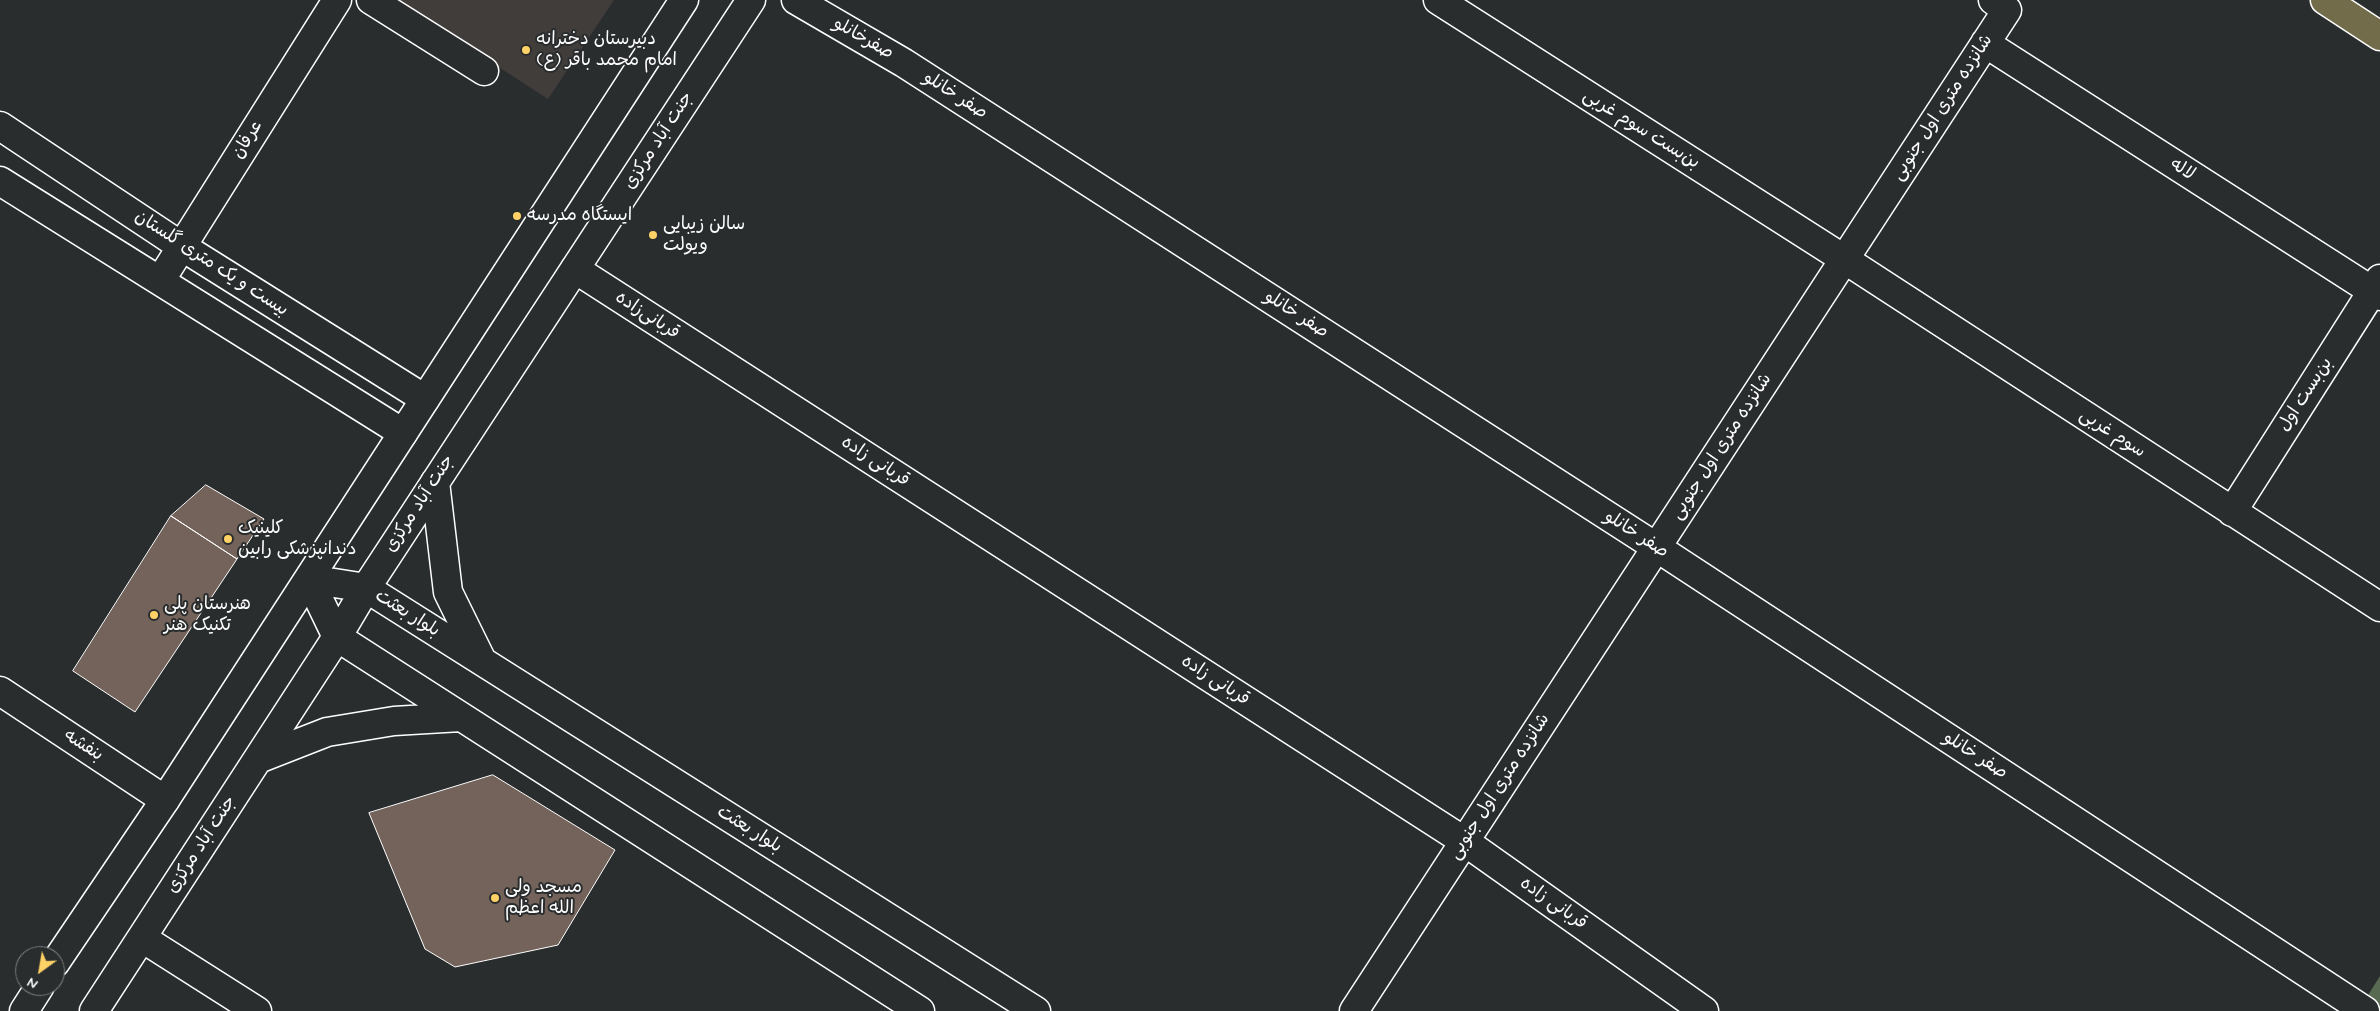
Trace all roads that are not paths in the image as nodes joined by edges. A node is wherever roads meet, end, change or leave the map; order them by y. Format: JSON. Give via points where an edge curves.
{"nodes":[{"id":1,"x":337,"y":0,"type":"edge"},
{"id":2,"x":371,"y":0,"type":"edge"},
{"id":3,"x":684,"y":0,"type":"edge"},
{"id":4,"x":751,"y":0,"type":"edge"},
{"id":5,"x":796,"y":0,"type":"edge"},
{"id":6,"x":1438,"y":0,"type":"edge"},
{"id":7,"x":2325,"y":0,"type":"edge"},
{"id":8,"x":2000,"y":5,"type":"edge"},
{"id":9,"x":2380,"y":36,"type":"edge"},
{"id":10,"x":1985,"y":43,"type":"junction"},
{"id":11,"x":904,"y":64,"type":"joint"},
{"id":12,"x":484,"y":71,"type":"dead end"},
{"id":13,"x":0,"y":126,"type":"edge"},
{"id":14,"x":0,"y":181,"type":"edge"},
{"id":15,"x":181,"y":246,"type":"junction"},
{"id":16,"x":1844,"y":260,"type":"junction"},
{"id":17,"x":575,"y":269,"type":"junction"},
{"id":18,"x":160,"y":281,"type":"junction"},
{"id":19,"x":2377,"y":289,"type":"edge"},
{"id":20,"x":720,"y":362,"type":"joint"},
{"id":21,"x":425,"y":399,"type":"junction"},
{"id":22,"x":403,"y":433,"type":"junction"},
{"id":23,"x":435,"y":482,"type":"junction"},
{"id":24,"x":2232,"y":512,"type":"junction"},
{"id":25,"x":1656,"y":547,"type":"junction"},
{"id":26,"x":309,"y":579,"type":"junction"},
{"id":27,"x":366,"y":588,"type":"junction"},
{"id":28,"x":2380,"y":607,"type":"edge"},
{"id":29,"x":337,"y":637,"type":"junction"},
{"id":30,"x":482,"y":661,"type":"junction"},
{"id":31,"x":0,"y":691,"type":"edge"},
{"id":32,"x":460,"y":717,"type":"junction"},
{"id":33,"x":258,"y":760,"type":"junction"},
{"id":34,"x":166,"y":800,"type":"junction"},
{"id":35,"x":1464,"y":842,"type":"junction"},
{"id":36,"x":142,"y":938,"type":"junction"},
{"id":37,"x":65,"y":948,"type":"edge"},
{"id":38,"x":34,"y":996,"type":"edge"},
{"id":39,"x":24,"y":1011,"type":"edge"},
{"id":40,"x":94,"y":1011,"type":"edge"},
{"id":41,"x":257,"y":1011,"type":"edge"},
{"id":42,"x":920,"y":1011,"type":"edge"},
{"id":43,"x":1036,"y":1011,"type":"edge"},
{"id":44,"x":1354,"y":1011,"type":"edge"},
{"id":45,"x":1704,"y":1011,"type":"edge"},
{"id":46,"x":2365,"y":1011,"type":"edge"}],
"edges":[{"from":1,"to":15,"type":"street","name":"عرفان"},
{"from":2,"to":12,"type":"street"},
{"from":3,"to":21,"type":"street"},
{"from":4,"to":17,"type":"street","name":"جنت آباد مرکزی"},
{"from":5,"to":11,"type":"street","name":"صفرخانلو"},
{"from":6,"to":16,"type":"street","name":"بن‌بست سوم غربی"},
{"from":7,"to":9,"type":"highway"},
{"from":8,"to":10,"type":"street","name":"شانزده متری اول جنوبی"},
{"from":10,"to":16,"type":"street","name":"شانزده متری اول جنوبی"},
{"from":10,"to":19,"type":"street","name":"لاله"},
{"from":11,"to":25,"type":"street","name":"صفر خانلو"},
{"from":13,"to":15,"type":"street","name":"بیست و یک متری گلستان"},
{"from":14,"to":18,"type":"street"},
{"from":15,"to":18,"type":"street","name":"عرفان"},
{"from":15,"to":21,"type":"street","name":"بیست و یک متری گلستان"},
{"from":16,"to":24,"type":"street","name":"سوم غربی"},
{"from":16,"to":25,"type":"street","name":"شانزده متری اول جنوبی"},
{"from":17,"to":20,"type":"street","name":"قربانی‌زاده"},
{"from":17,"to":23,"type":"street","name":"جنت آباد مرکزی"},
{"from":18,"to":22,"type":"street"},
{"from":19,"to":24,"type":"street","name":"بن‌بست اول"},
{"from":20,"to":35,"type":"street","name":"قربانی زاده"},
{"from":21,"to":22,"type":"street"},
{"from":22,"to":26,"type":"street"},
{"from":23,"to":27,"type":"street","name":"جنت آباد مرکزی"},
{"from":23,"to":30,"type":"street","via":[[448,592]]},
{"from":24,"to":28,"type":"street","name":"سوم غربی"},
{"from":25,"to":35,"type":"street","name":"شانزده متری اول جنوبی"},
{"from":25,"to":46,"type":"street","name":"صفر خانلو"},
{"from":26,"to":27,"type":"street","name":"بلوار بعثت"},
{"from":26,"to":29,"type":"street"},
{"from":26,"to":34,"type":"street"},
{"from":27,"to":29,"type":"street","name":"جنت آباد مرکزی"},
{"from":27,"to":30,"type":"street","name":"بلوار بعثت"},
{"from":29,"to":32,"type":"street"},
{"from":29,"to":33,"type":"street","name":"جنت آباد مرکزی"},
{"from":30,"to":43,"type":"street","name":"بلوار بعثت"},
{"from":31,"to":34,"type":"street","name":"بنفشه"},
{"from":32,"to":33,"type":"street","via":[[394,721],[327,732]]},
{"from":32,"to":42,"type":"street"},
{"from":33,"to":36,"type":"street","name":"جنت آباد مرکزی"},
{"from":34,"to":37,"type":"street"},
{"from":35,"to":44,"type":"street","name":"شانزده متری اول جنوبی"},
{"from":35,"to":45,"type":"street","name":"قربانی زاده"},
{"from":36,"to":40,"type":"street","name":"جنت آباد مرکزی"},
{"from":36,"to":41,"type":"street"},
{"from":38,"to":39,"type":"street"}]}
